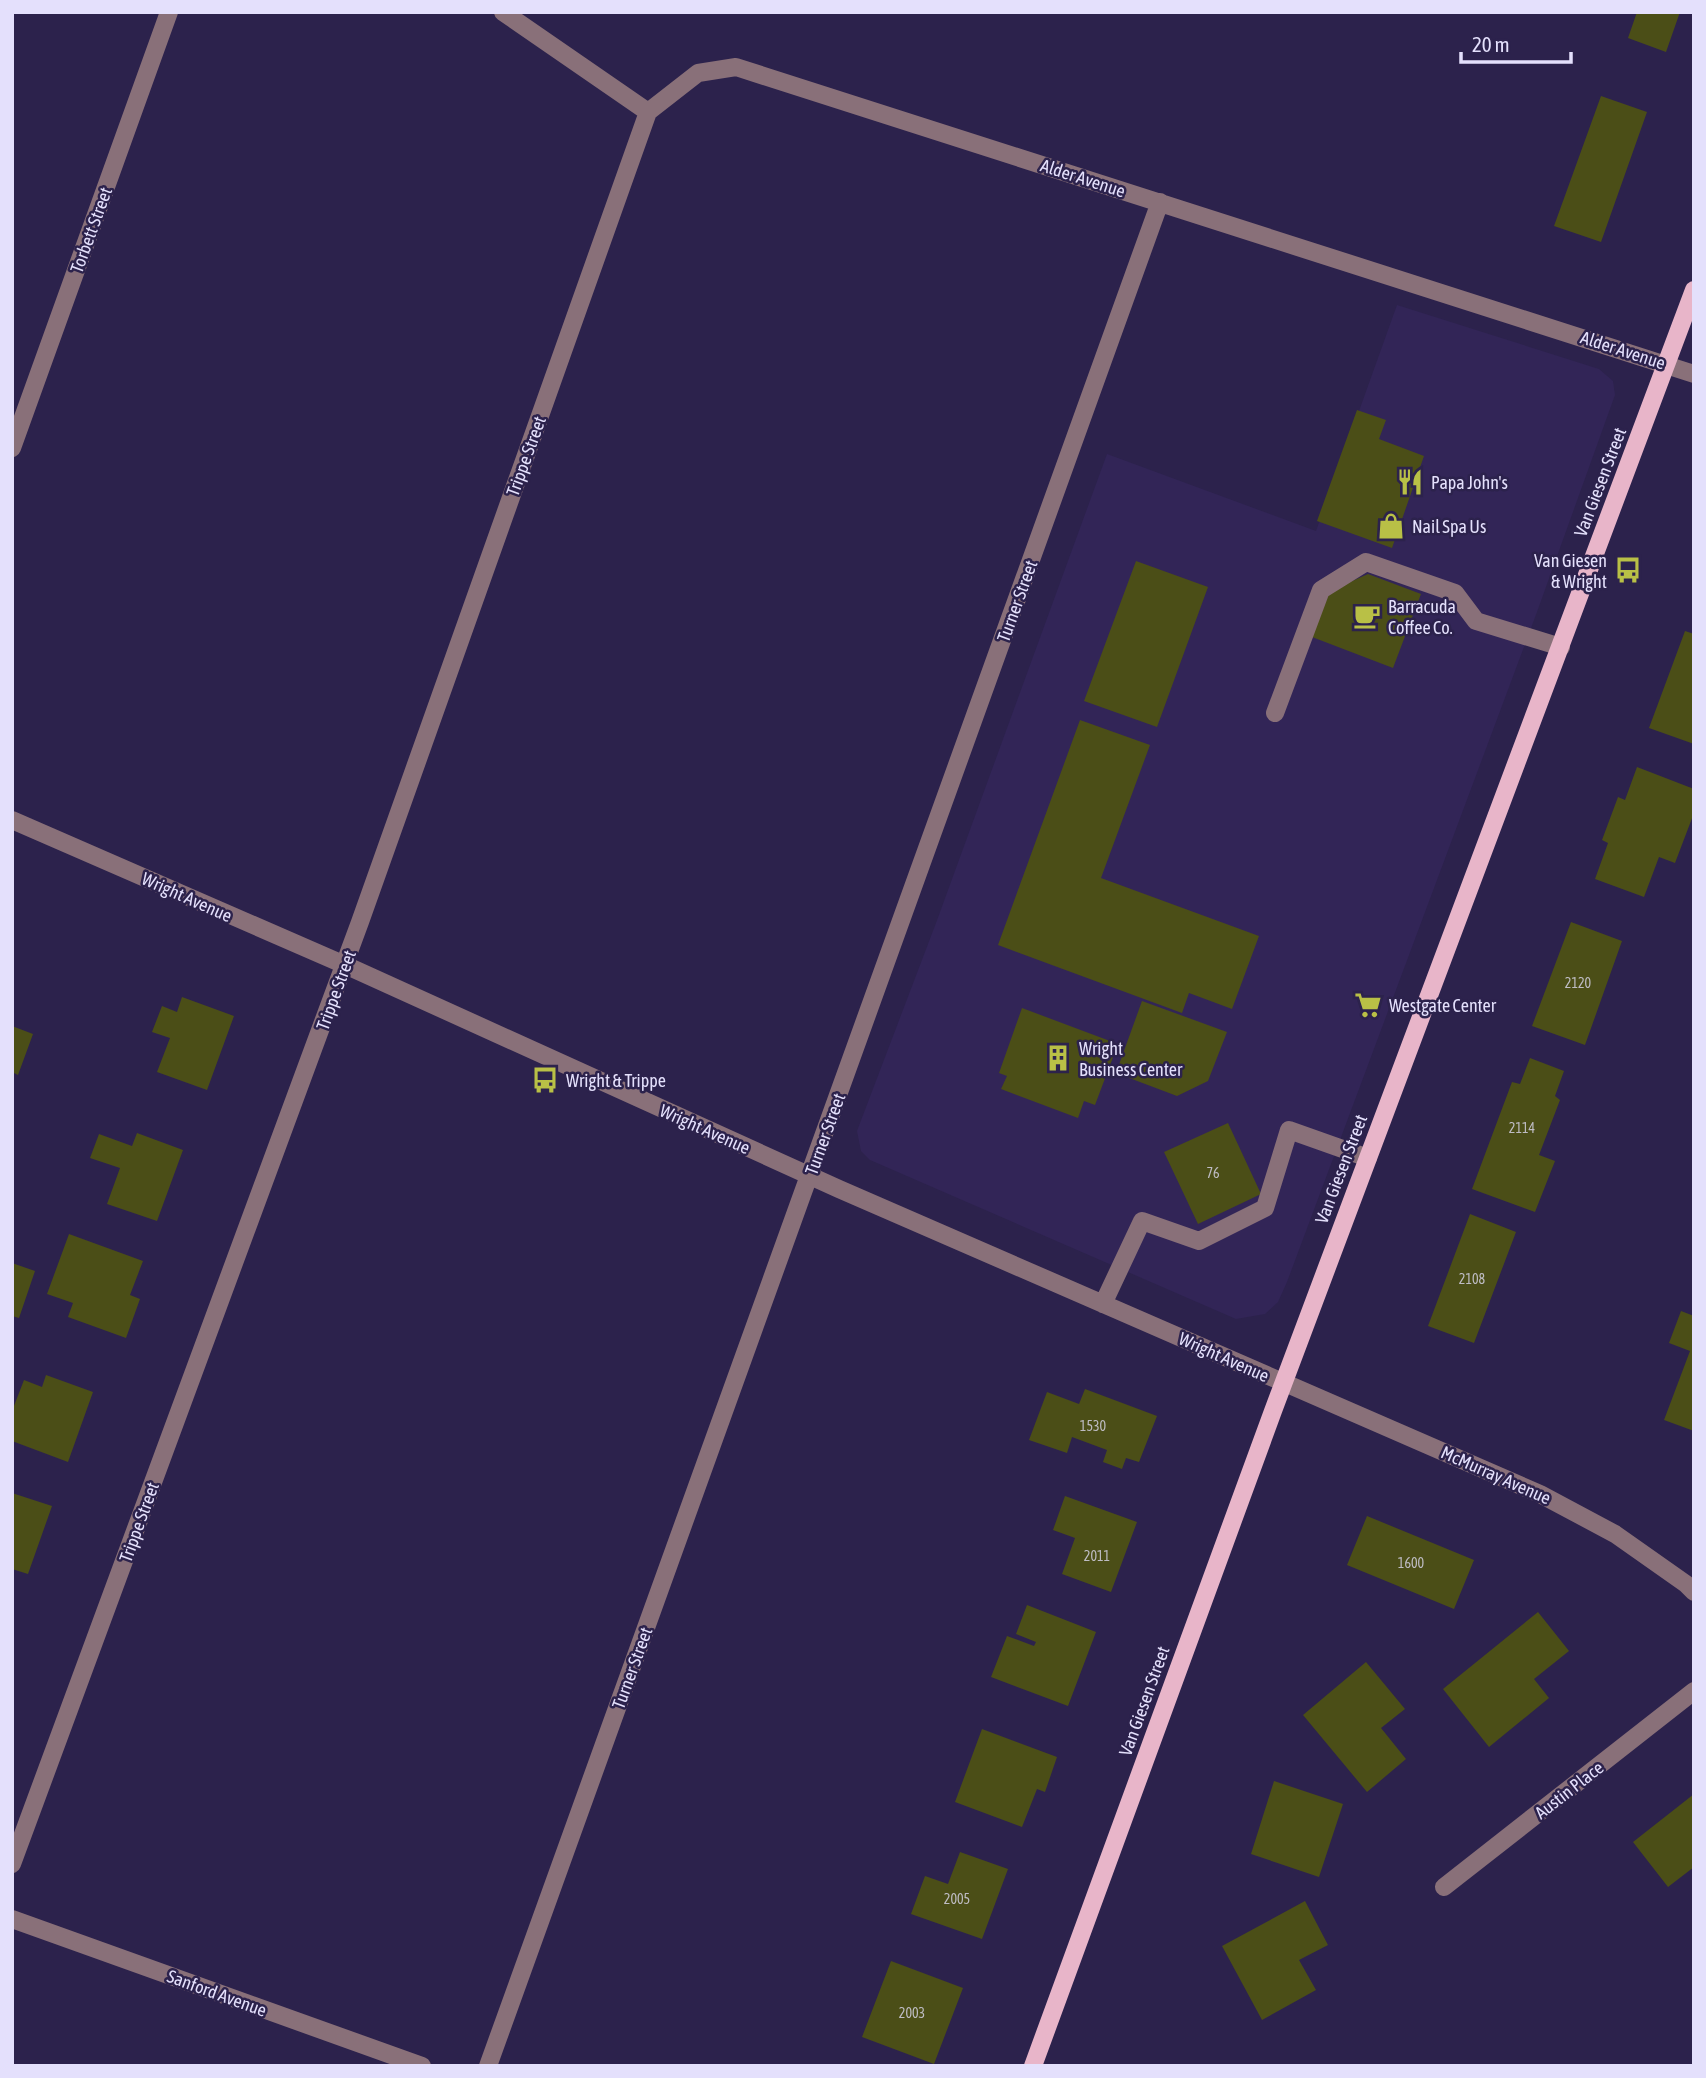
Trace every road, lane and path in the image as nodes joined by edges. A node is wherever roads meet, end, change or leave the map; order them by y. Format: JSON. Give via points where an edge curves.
{"nodes":[{"id":1,"x":169,"y":12,"type":"edge"},
{"id":2,"x":503,"y":12,"type":"edge"},
{"id":3,"x":648,"y":112,"type":"junction"},
{"id":4,"x":1160,"y":202,"type":"junction"},
{"id":5,"x":1694,"y":289,"type":"edge"},
{"id":6,"x":1667,"y":364,"type":"junction"},
{"id":7,"x":1694,"y":374,"type":"edge"},
{"id":8,"x":12,"y":448,"type":"edge"},
{"id":9,"x":1561,"y":647,"type":"junction"},
{"id":10,"x":1275,"y":713,"type":"dead end"},
{"id":11,"x":12,"y":820,"type":"edge"},
{"id":12,"x":345,"y":965,"type":"junction"},
{"id":13,"x":1368,"y":1158,"type":"junction"},
{"id":14,"x":810,"y":1177,"type":"junction"},
{"id":15,"x":1103,"y":1304,"type":"junction"},
{"id":16,"x":1284,"y":1383,"type":"junction"},
{"id":17,"x":1694,"y":1592,"type":"edge"},
{"id":18,"x":1694,"y":1691,"type":"edge"},
{"id":19,"x":12,"y":1864,"type":"edge"},
{"id":20,"x":1444,"y":1887,"type":"dead end"},
{"id":21,"x":12,"y":1919,"type":"edge"},
{"id":22,"x":422,"y":2066,"type":"edge"},
{"id":23,"x":488,"y":2066,"type":"edge"},
{"id":24,"x":1032,"y":2066,"type":"edge"}],
"edges":[{"from":1,"to":8,"type":"street","name":"Torbett Street"},
{"from":2,"to":3,"type":"street"},
{"from":3,"to":4,"type":"street","name":"Alder Avenue","via":[[698,73],[736,67]]},
{"from":3,"to":12,"type":"street","name":"Trippe Street"},
{"from":4,"to":6,"type":"street","name":"Alder Avenue"},
{"from":4,"to":14,"type":"street","name":"Turner Street"},
{"from":5,"to":6,"type":"main road","name":"Van Giesen Street"},
{"from":6,"to":7,"type":"street","name":"Alder Avenue"},
{"from":6,"to":9,"type":"main road","name":"Van Giesen Street"},
{"from":9,"to":10,"type":"street","via":[[1476,621],[1455,593],[1366,562],[1321,590]]},
{"from":9,"to":13,"type":"main road","name":"Van Giesen Street"},
{"from":11,"to":12,"type":"street","name":"Wright Avenue"},
{"from":12,"to":14,"type":"street","name":"Wright Avenue"},
{"from":12,"to":19,"type":"street","name":"Trippe Street"},
{"from":13,"to":15,"type":"street","via":[[1289,1130],[1265,1208],[1199,1241],[1142,1220]]},
{"from":13,"to":16,"type":"main road","name":"Van Giesen Street"},
{"from":14,"to":15,"type":"street","name":"Wright Avenue"},
{"from":14,"to":23,"type":"street","name":"Turner Street"},
{"from":15,"to":16,"type":"street","name":"Wright Avenue"},
{"from":16,"to":17,"type":"street","name":"McMurray Avenue","via":[[1540,1493],[1615,1534]]},
{"from":16,"to":24,"type":"main road","name":"Van Giesen Street"},
{"from":18,"to":20,"type":"street","name":"Austin Place"},
{"from":21,"to":22,"type":"street","name":"Sanford Avenue"}]}
